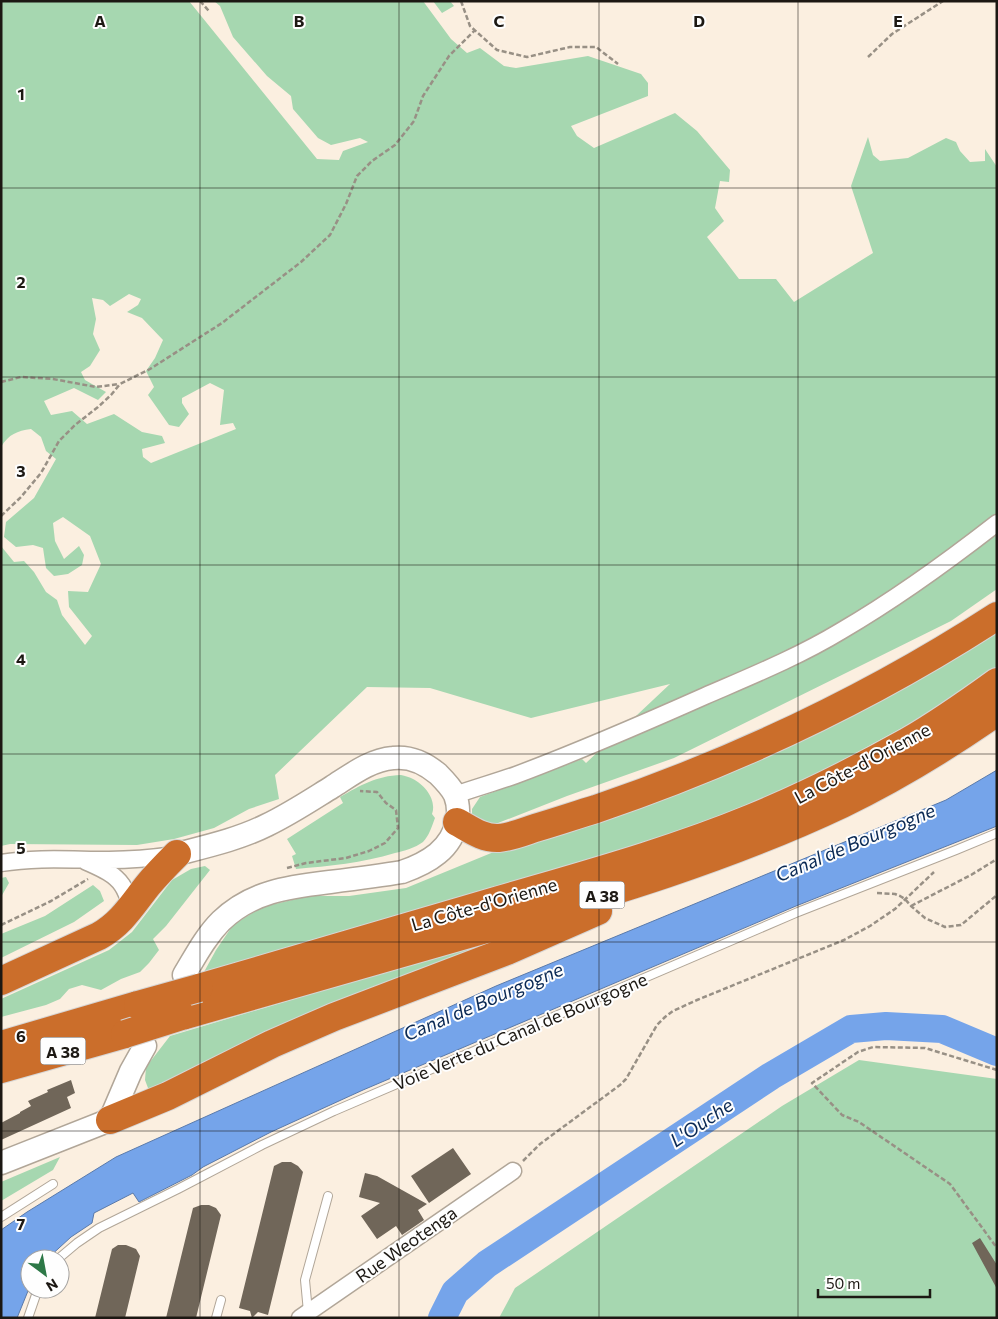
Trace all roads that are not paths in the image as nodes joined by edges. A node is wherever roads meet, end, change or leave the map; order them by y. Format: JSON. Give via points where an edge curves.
{"nodes":[{"id":1,"x":997,"y":523,"type":"edge"},
{"id":2,"x":997,"y":616,"type":"edge"},
{"id":3,"x":997,"y":682,"type":"edge"},
{"id":4,"x":997,"y":712,"type":"edge"},
{"id":5,"x":455,"y":795,"type":"junction"},
{"id":6,"x":457,"y":822,"type":"junction"},
{"id":7,"x":788,"y":828,"type":"junction"},
{"id":8,"x":997,"y":833,"type":"edge"},
{"id":9,"x":177,"y":854,"type":"junction"},
{"id":10,"x":81,"y":859,"type":"junction"},
{"id":11,"x":1,"y":863,"type":"edge"},
{"id":12,"x":131,"y":907,"type":"junction"},
{"id":13,"x":1,"y":981,"type":"edge"},
{"id":14,"x":191,"y":982,"type":"junction"},
{"id":15,"x":135,"y":1040,"type":"junction"},
{"id":16,"x":1,"y":1044,"type":"edge"},
{"id":17,"x":1,"y":1069,"type":"edge"},
{"id":18,"x":110,"y":1120,"type":"junction"},
{"id":19,"x":1,"y":1163,"type":"edge"},
{"id":20,"x":513,"y":1171,"type":"road end"},
{"id":21,"x":53,"y":1184,"type":"dead end"},
{"id":22,"x":328,"y":1196,"type":"dead end"},
{"id":23,"x":1,"y":1217,"type":"edge"},
{"id":24,"x":70,"y":1249,"type":"edge"},
{"id":25,"x":35,"y":1299,"type":"edge"},
{"id":26,"x":221,"y":1300,"type":"dead end"},
{"id":27,"x":304,"y":1315,"type":"edge"},
{"id":28,"x":28,"y":1318,"type":"edge"},
{"id":29,"x":216,"y":1318,"type":"edge"}],
"edges":[{"from":1,"to":5,"type":"street","via":[[885,605],[805,651],[560,758]]},
{"from":2,"to":6,"type":"highway","via":[[833,710],[684,777],[507,836],[481,835]]},
{"from":3,"to":14,"type":"highway","name":"La Côte-d'Orienne","number":"A 38","via":[[908,741],[856,769],[804,795],[694,840],[610,867]]},
{"from":4,"to":7,"type":"highway","name":"La Côte-d'Orienne","number":"A 38","via":[[896,775]]},
{"from":5,"to":6,"type":"main road"},
{"from":5,"to":9,"type":"main road","via":[[424,764],[403,758],[384,759],[267,825],[223,842]]},
{"from":6,"to":14,"type":"main road","via":[[443,850],[416,867],[382,876],[290,887],[241,906],[208,936]]},
{"from":7,"to":15,"type":"highway","name":"La Côte-d'Orienne","number":"A 38","bridge":true,"via":[[593,898],[182,1016]]},
{"from":7,"to":18,"type":"highway","via":[[506,951],[334,1017]]},
{"from":8,"to":24,"type":"lane","name":"Voie Verte du Canal de Bourgogne","via":[[771,924],[334,1111],[100,1228]]},
{"from":9,"to":10,"type":"street","via":[[134,859]]},
{"from":9,"to":12,"type":"highway"},
{"from":10,"to":11,"type":"street","via":[[49,858]]},
{"from":10,"to":12,"type":"street","via":[[120,882]]},
{"from":12,"to":13,"type":"highway","via":[[114,926],[99,936]]},
{"from":14,"to":16,"type":"highway","name":"La Côte-d'Orienne","number":"A 38","bridge":true,"via":[[138,1005]]},
{"from":15,"to":17,"type":"highway","name":"La Côte-d'Orienne","number":"A 38"},
{"from":15,"to":18,"type":"main road","via":[[131,1071]]},
{"from":18,"to":19,"type":"main road"},
{"from":20,"to":27,"type":"street","name":"Rue Weotenga"},
{"from":21,"to":23,"type":"lane"},
{"from":22,"to":27,"type":"lane","via":[[305,1280]]},
{"from":25,"to":28,"type":"lane"},
{"from":26,"to":29,"type":"lane"}]}
